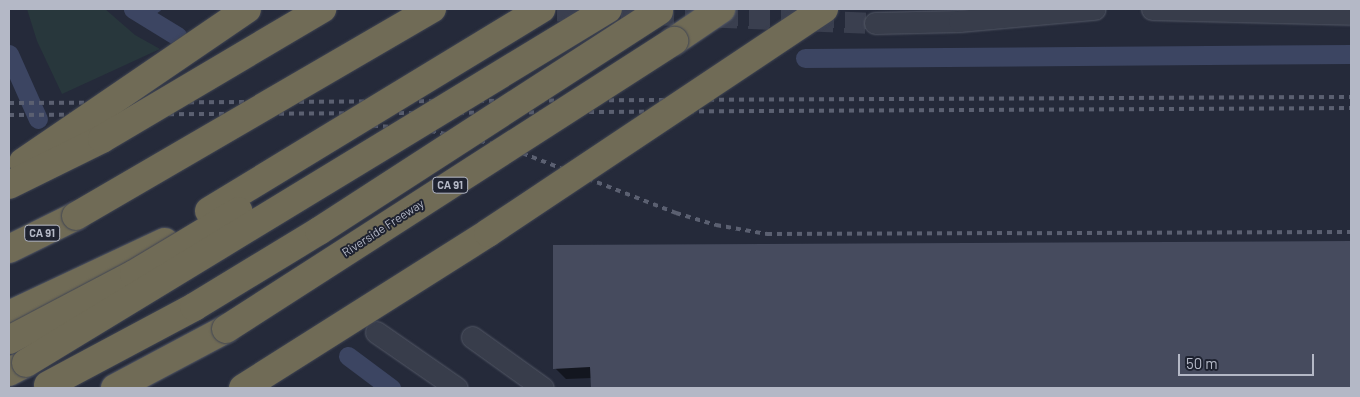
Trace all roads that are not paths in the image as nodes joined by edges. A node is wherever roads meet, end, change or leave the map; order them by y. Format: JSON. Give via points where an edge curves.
{"nodes":[{"id":1,"x":246,"y":9,"type":"edge"},
{"id":2,"x":322,"y":9,"type":"edge"},
{"id":3,"x":432,"y":9,"type":"edge"},
{"id":4,"x":541,"y":9,"type":"edge"},
{"id":5,"x":553,"y":9,"type":"edge"},
{"id":6,"x":578,"y":9,"type":"edge"},
{"id":7,"x":608,"y":9,"type":"edge"},
{"id":8,"x":722,"y":9,"type":"edge"},
{"id":9,"x":824,"y":9,"type":"edge"},
{"id":10,"x":1094,"y":9,"type":"edge"},
{"id":11,"x":1152,"y":9,"type":"edge"},
{"id":12,"x":660,"y":10,"type":"edge"},
{"id":13,"x":1351,"y":14,"type":"edge"},
{"id":14,"x":875,"y":23,"type":"tunnel mouth"},
{"id":15,"x":9,"y":172,"type":"edge"},
{"id":16,"x":9,"y":185,"type":"edge"},
{"id":17,"x":9,"y":249,"type":"edge"},
{"id":18,"x":9,"y":316,"type":"edge"},
{"id":19,"x":9,"y":322,"type":"edge"},
{"id":20,"x":376,"y":332,"type":"dead end"},
{"id":21,"x":472,"y":337,"type":"dead end"},
{"id":22,"x":9,"y":340,"type":"edge"},
{"id":23,"x":17,"y":367,"type":"edge"},
{"id":24,"x":44,"y":387,"type":"edge"},
{"id":25,"x":115,"y":388,"type":"edge"},
{"id":26,"x":243,"y":388,"type":"edge"},
{"id":27,"x":457,"y":388,"type":"edge"},
{"id":28,"x":543,"y":388,"type":"edge"}],
"edges":[{"from":1,"to":15,"type":"highway","bridge":true},
{"from":2,"to":16,"type":"highway","bridge":true,"via":[[102,139]]},
{"from":3,"to":17,"type":"highway","number":"CA 91","bridge":true,"via":[[76,216]]},
{"from":4,"to":19,"type":"highway","bridge":true,"via":[[247,189],[66,294]]},
{"from":5,"to":18,"type":"highway","via":[[166,242]]},
{"from":6,"to":22,"type":"highway","bridge":true,"via":[[134,274]]},
{"from":7,"to":23,"type":"highway","bridge":true},
{"from":8,"to":25,"type":"highway","name":"Riverside Freeway","number":"CA 91","bridge":true,"via":[[226,329]]},
{"from":9,"to":26,"type":"highway","bridge":true,"via":[[496,228]]},
{"from":10,"to":14,"type":"lane","via":[[959,21]]},
{"from":11,"to":13,"type":"lane"},
{"from":12,"to":24,"type":"highway","bridge":true,"via":[[194,307]]},
{"from":20,"to":27,"type":"lane"},
{"from":21,"to":28,"type":"lane"}]}
